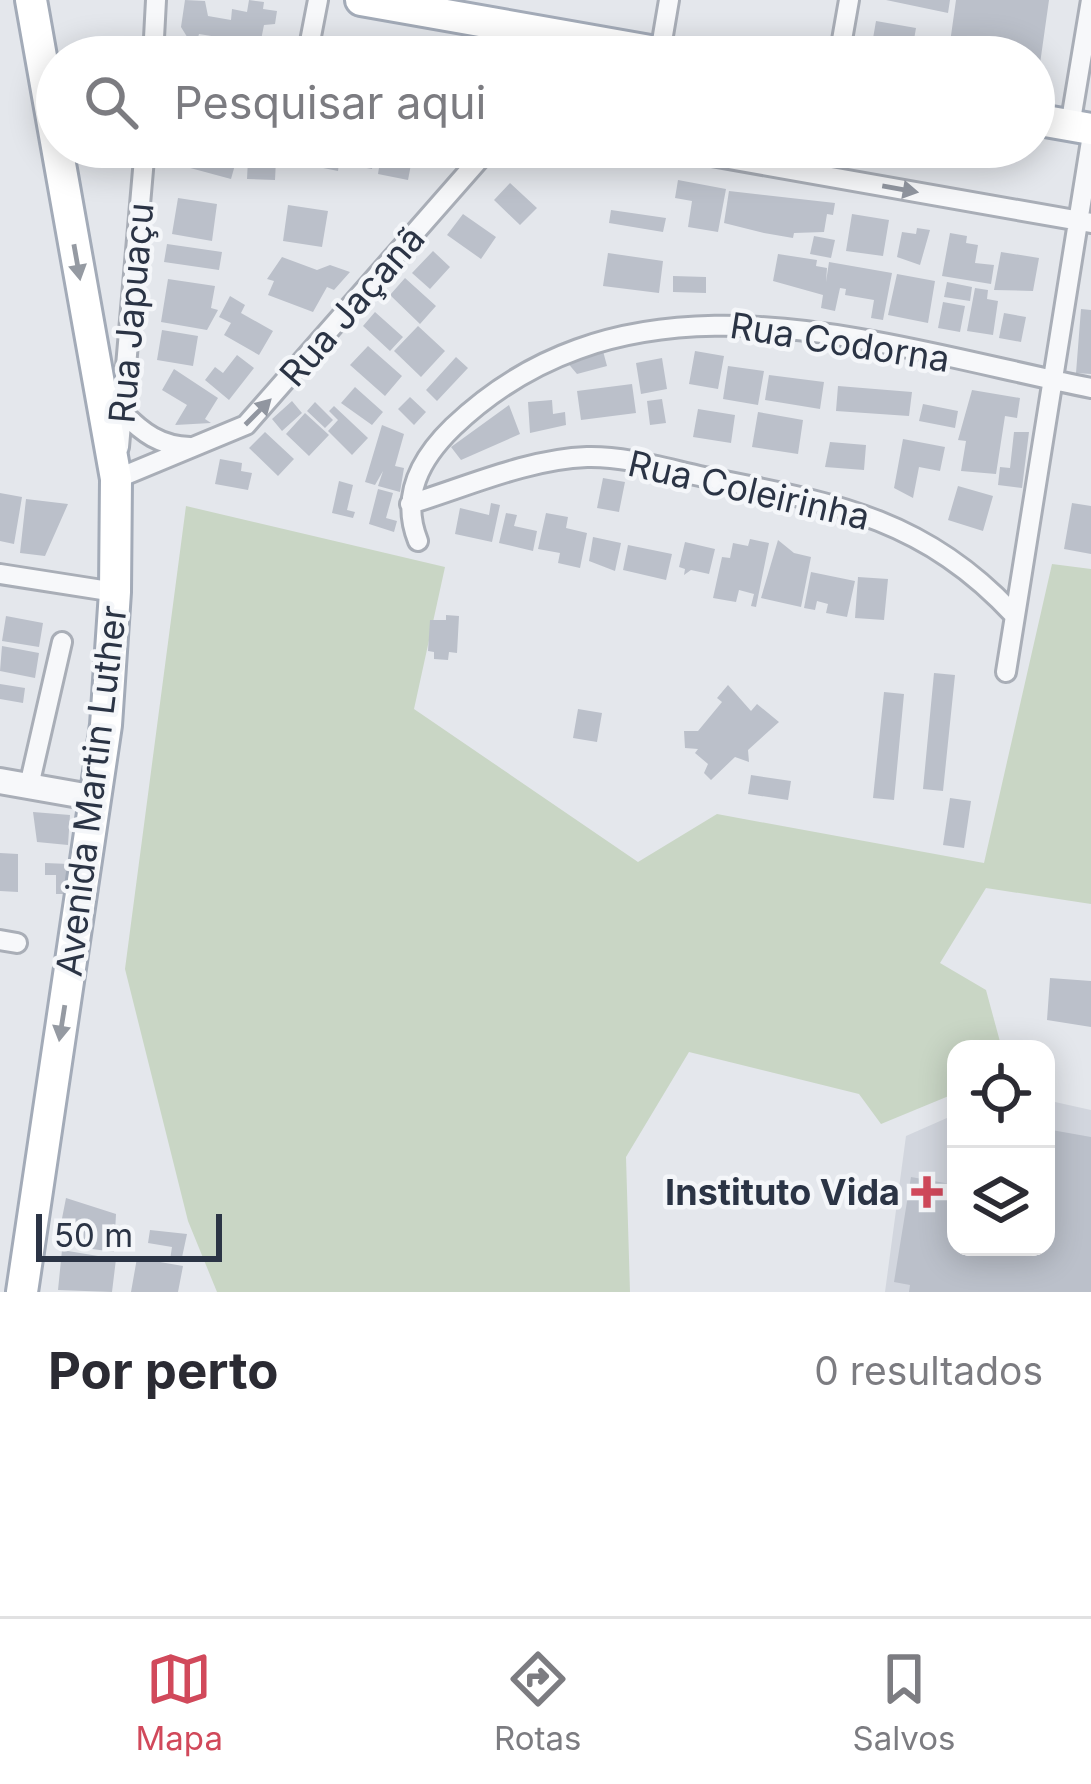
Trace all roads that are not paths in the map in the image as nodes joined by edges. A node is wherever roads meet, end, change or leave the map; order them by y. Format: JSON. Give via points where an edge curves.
{"nodes":[{"id":1,"x":31,"y":0,"type":"edge"},
{"id":2,"x":156,"y":0,"type":"edge"},
{"id":3,"x":318,"y":0,"type":"edge"},
{"id":4,"x":361,"y":0,"type":"edge"},
{"id":5,"x":669,"y":0,"type":"edge"},
{"id":6,"x":849,"y":0,"type":"edge"},
{"id":7,"x":1091,"y":0,"type":"edge"},
{"id":8,"x":484,"y":11,"type":"edge"},
{"id":9,"x":37,"y":36,"type":"edge"},
{"id":10,"x":154,"y":36,"type":"edge"},
{"id":11,"x":312,"y":36,"type":"edge"},
{"id":12,"x":543,"y":36,"type":"edge"},
{"id":13,"x":671,"y":36,"type":"edge"},
{"id":14,"x":843,"y":36,"type":"edge"},
{"id":15,"x":1084,"y":132,"type":"edge"},
{"id":16,"x":61,"y":168,"type":"edge"},
{"id":17,"x":143,"y":168,"type":"edge"},
{"id":18,"x":472,"y":168,"type":"edge"},
{"id":19,"x":779,"y":168,"type":"edge"},
{"id":20,"x":1084,"y":222,"type":"edge"},
{"id":21,"x":1052,"y":380,"type":"junction"},
{"id":22,"x":1091,"y":388,"type":"edge"},
{"id":23,"x":122,"y":412,"type":"junction"},
{"id":24,"x":201,"y":448,"type":"junction"},
{"id":25,"x":116,"y":479,"type":"junction"},
{"id":26,"x":410,"y":504,"type":"junction"},
{"id":27,"x":418,"y":541,"type":"dead end"},
{"id":28,"x":0,"y":574,"type":"edge"},
{"id":29,"x":115,"y":592,"type":"junction"},
{"id":30,"x":1015,"y":616,"type":"junction"},
{"id":31,"x":62,"y":642,"type":"dead end"},
{"id":32,"x":1006,"y":672,"type":"dead end"},
{"id":33,"x":0,"y":781,"type":"edge"},
{"id":34,"x":29,"y":786,"type":"junction"},
{"id":35,"x":96,"y":798,"type":"junction"},
{"id":36,"x":22,"y":1292,"type":"edge"}],
"edges":[{"from":1,"to":9,"type":"main road","name":"Avenida Martin Luther"},
{"from":2,"to":10,"type":"street"},
{"from":3,"to":11,"type":"street"},
{"from":4,"to":8,"type":"main road"},
{"from":5,"to":13,"type":"street"},
{"from":6,"to":14,"type":"street"},
{"from":7,"to":15,"type":"street"},
{"from":8,"to":12,"type":"main road"},
{"from":15,"to":20,"type":"street"},
{"from":16,"to":25,"type":"main road","name":"Avenida Martin Luther","one_way":true},
{"from":17,"to":23,"type":"street","name":"Rua Japuaçu"},
{"from":24,"to":18,"type":"street","name":"Rua Jaçanã","one_way":true,"via":[[260,412]]},
{"from":19,"to":20,"type":"street","one_way":true},
{"from":20,"to":21,"type":"street"},
{"from":21,"to":22,"type":"street","name":"Rua Codorna"},
{"from":21,"to":26,"type":"street","name":"Rua Codorna","via":[[781,326],[660,328],[552,359],[503,388],[435,445]]},
{"from":21,"to":30,"type":"street"},
{"from":23,"to":24,"type":"street","via":[[143,434]]},
{"from":23,"to":25,"type":"street","name":"Rua Japuaçu"},
{"from":24,"to":25,"type":"street","name":"Rua Jaçanã"},
{"from":25,"to":29,"type":"main road","name":"Avenida Martin Luther"},
{"from":26,"to":27,"type":"street"},
{"from":26,"to":30,"type":"street","name":"Rua Coleirinha","via":[[546,464],[625,461],[881,518],[978,576]]},
{"from":28,"to":29,"type":"street"},
{"from":29,"to":35,"type":"main road","name":"Avenida Martin Luther"},
{"from":30,"to":32,"type":"street"},
{"from":31,"to":34,"type":"street"},
{"from":33,"to":34,"type":"street"},
{"from":34,"to":35,"type":"street"},
{"from":35,"to":36,"type":"main road","name":"Avenida Martin Luther","one_way":true}]}
